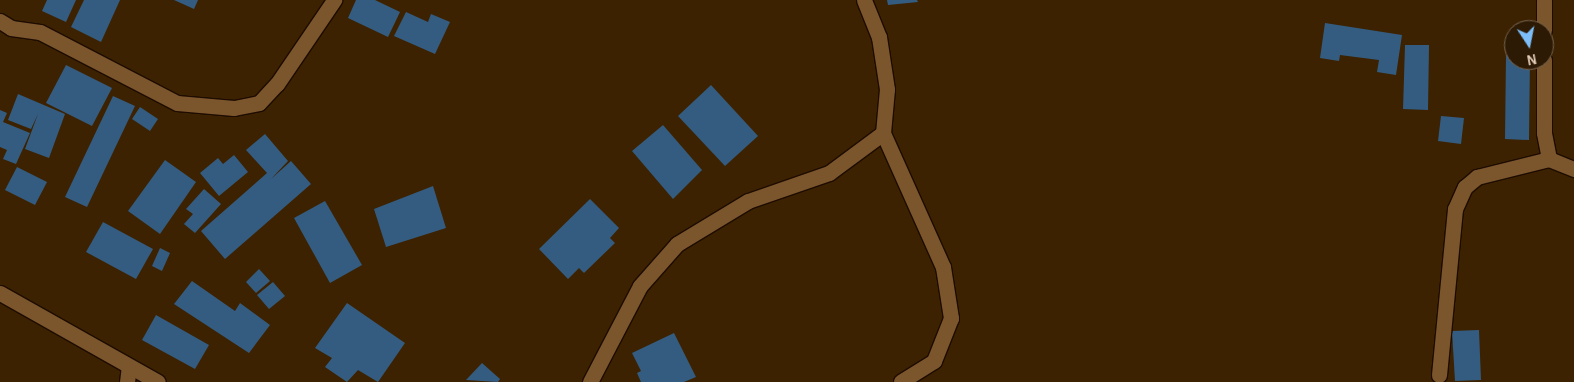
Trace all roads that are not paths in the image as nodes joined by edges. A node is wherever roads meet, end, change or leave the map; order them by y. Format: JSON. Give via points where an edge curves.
{"nodes":[{"id":1,"x":334,"y":0,"type":"edge"},
{"id":2,"x":864,"y":0,"type":"edge"},
{"id":3,"x":1544,"y":0,"type":"edge"},
{"id":4,"x":1544,"y":20,"type":"edge"},
{"id":5,"x":0,"y":22,"type":"edge"},
{"id":6,"x":1544,"y":70,"type":"edge"},
{"id":7,"x":883,"y":133,"type":"junction"},
{"id":8,"x":1549,"y":159,"type":"junction"},
{"id":9,"x":1574,"y":169,"type":"edge"},
{"id":10,"x":0,"y":293,"type":"edge"},
{"id":11,"x":129,"y":366,"type":"junction"},
{"id":12,"x":1439,"y":375,"type":"dead end"},
{"id":13,"x":127,"y":382,"type":"edge"},
{"id":14,"x":158,"y":382,"type":"edge"},
{"id":15,"x":590,"y":382,"type":"edge"},
{"id":16,"x":900,"y":382,"type":"edge"}],
"edges":[{"from":1,"to":5,"type":"street","via":[[278,84],[260,103],[234,108],[177,103],[40,32],[11,28]]},
{"from":2,"to":7,"type":"street","via":[[879,37],[887,89]]},
{"from":3,"to":4,"type":"street"},
{"from":6,"to":8,"type":"street","via":[[1544,133]]},
{"from":7,"to":15,"type":"street","via":[[829,173],[748,201],[677,244],[640,286]]},
{"from":7,"to":16,"type":"street","via":[[943,267],[951,318],[934,361]]},
{"from":8,"to":9,"type":"street"},
{"from":8,"to":12,"type":"street","via":[[1477,177],[1465,187],[1455,209]]},
{"from":10,"to":11,"type":"street"},
{"from":11,"to":13,"type":"street"},
{"from":11,"to":14,"type":"street"}]}
